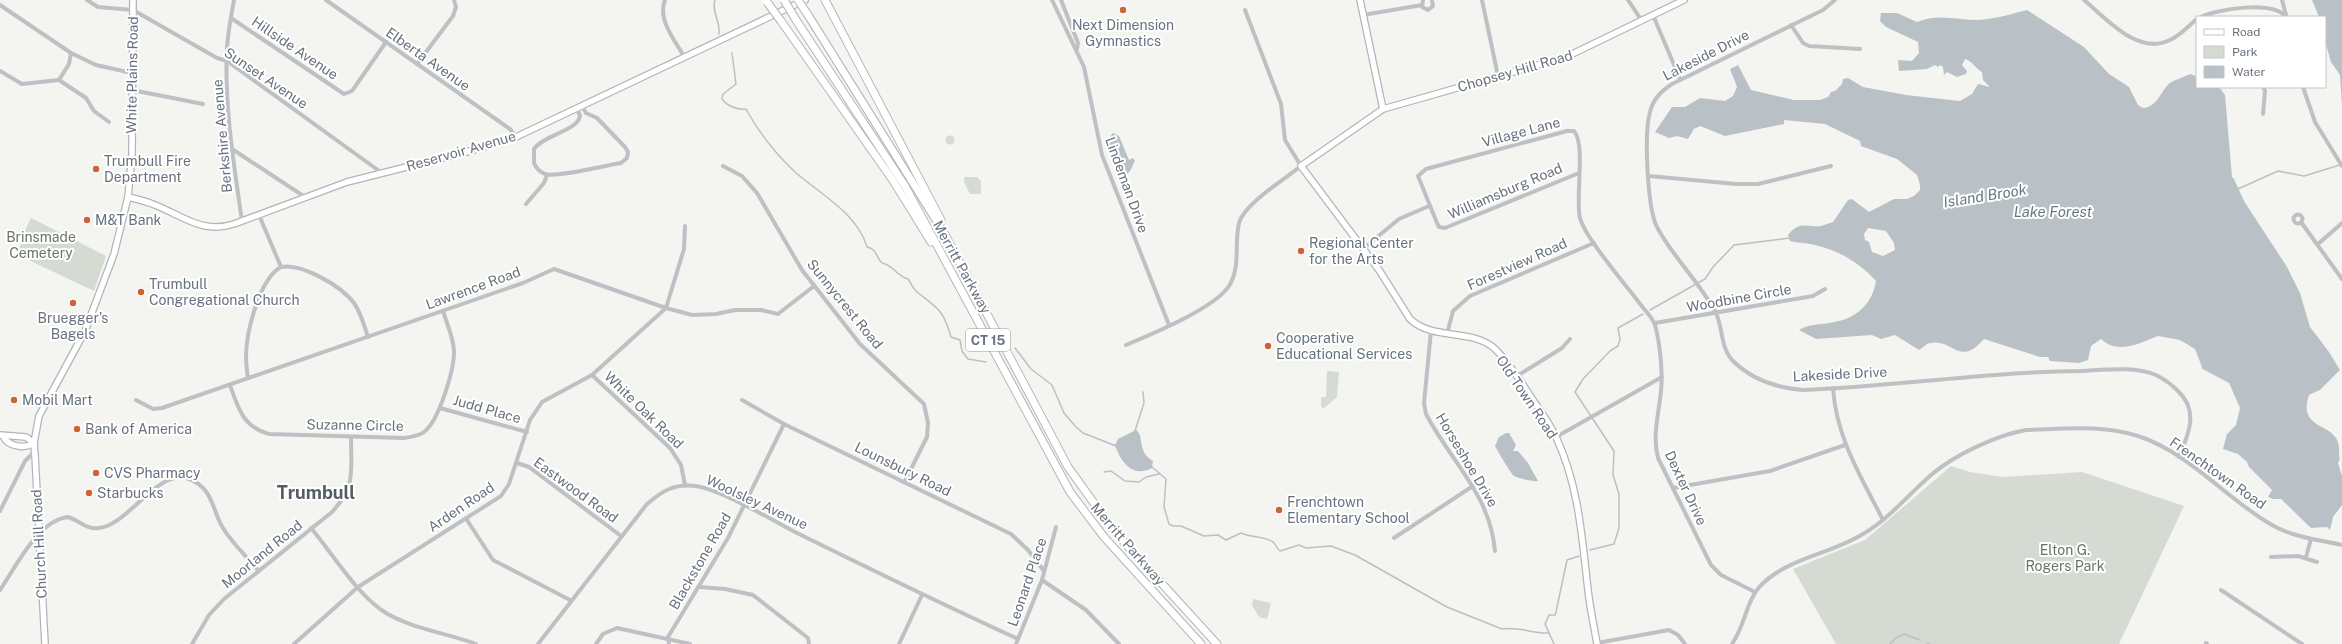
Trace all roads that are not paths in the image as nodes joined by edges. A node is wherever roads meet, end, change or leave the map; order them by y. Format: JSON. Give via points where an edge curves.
{"nodes":[{"id":1,"x":87,"y":0,"type":"edge"},
{"id":2,"x":134,"y":0,"type":"edge"},
{"id":3,"x":234,"y":0,"type":"edge"},
{"id":4,"x":326,"y":0,"type":"edge"},
{"id":5,"x":454,"y":0,"type":"edge"},
{"id":6,"x":665,"y":0,"type":"edge"},
{"id":7,"x":784,"y":0,"type":"edge"},
{"id":8,"x":798,"y":0,"type":"edge"},
{"id":9,"x":805,"y":0,"type":"edge"},
{"id":10,"x":825,"y":0,"type":"edge"},
{"id":11,"x":1052,"y":0,"type":"edge"},
{"id":12,"x":1061,"y":0,"type":"edge"},
{"id":13,"x":1360,"y":0,"type":"edge"},
{"id":14,"x":1432,"y":0,"type":"edge"},
{"id":15,"x":1482,"y":0,"type":"edge"},
{"id":16,"x":1628,"y":0,"type":"edge"},
{"id":17,"x":1684,"y":0,"type":"edge"},
{"id":18,"x":1835,"y":0,"type":"edge"},
{"id":19,"x":2084,"y":0,"type":"edge"},
{"id":20,"x":2282,"y":0,"type":"edge"},
{"id":21,"x":766,"y":1,"type":"edge"},
{"id":22,"x":1422,"y":2,"type":"edge"},
{"id":23,"x":0,"y":5,"type":"edge"},
{"id":24,"x":133,"y":10,"type":"junction"},
{"id":25,"x":1245,"y":10,"type":"dead end"},
{"id":26,"x":1363,"y":15,"type":"junction"},
{"id":27,"x":1653,"y":15,"type":"junction"},
{"id":28,"x":2207,"y":16,"type":"edge"},
{"id":29,"x":2286,"y":16,"type":"edge"},
{"id":30,"x":231,"y":18,"type":"junction"},
{"id":31,"x":2196,"y":20,"type":"edge"},
{"id":32,"x":1642,"y":21,"type":"junction"},
{"id":33,"x":1791,"y":25,"type":"junction"},
{"id":34,"x":1074,"y":34,"type":"junction"},
{"id":35,"x":1068,"y":36,"type":"junction"},
{"id":36,"x":386,"y":42,"type":"junction"},
{"id":37,"x":1077,"y":49,"type":"junction"},
{"id":38,"x":1860,"y":49,"type":"dead end"},
{"id":39,"x":71,"y":53,"type":"junction"},
{"id":40,"x":684,"y":56,"type":"junction"},
{"id":41,"x":227,"y":61,"type":"junction"},
{"id":42,"x":417,"y":64,"type":"junction"},
{"id":43,"x":0,"y":71,"type":"edge"},
{"id":44,"x":132,"y":73,"type":"junction"},
{"id":45,"x":1498,"y":76,"type":"junction"},
{"id":46,"x":1680,"y":79,"type":"junction"},
{"id":47,"x":59,"y":80,"type":"junction"},
{"id":48,"x":2264,"y":88,"type":"edge"},
{"id":49,"x":2303,"y":88,"type":"edge"},
{"id":50,"x":132,"y":90,"type":"junction"},
{"id":51,"x":203,"y":104,"type":"dead end"},
{"id":52,"x":579,"y":107,"type":"junction"},
{"id":53,"x":1384,"y":109,"type":"junction"},
{"id":54,"x":2263,"y":114,"type":"dead end"},
{"id":55,"x":109,"y":122,"type":"dead end"},
{"id":56,"x":516,"y":137,"type":"junction"},
{"id":57,"x":232,"y":149,"type":"junction"},
{"id":58,"x":2341,"y":164,"type":"edge"},
{"id":59,"x":722,"y":166,"type":"dead end"},
{"id":60,"x":1301,"y":166,"type":"junction"},
{"id":61,"x":1830,"y":166,"type":"dead end"},
{"id":62,"x":382,"y":173,"type":"junction"},
{"id":63,"x":1579,"y":173,"type":"junction"},
{"id":64,"x":547,"y":174,"type":"junction"},
{"id":65,"x":1648,"y":176,"type":"junction"},
{"id":66,"x":128,"y":197,"type":"junction"},
{"id":67,"x":305,"y":197,"type":"junction"},
{"id":68,"x":526,"y":204,"type":"dead end"},
{"id":69,"x":1430,"y":206,"type":"junction"},
{"id":70,"x":259,"y":215,"type":"junction"},
{"id":71,"x":242,"y":222,"type":"junction"},
{"id":72,"x":2301,"y":222,"type":"dead end"},
{"id":73,"x":2342,"y":223,"type":"edge"},
{"id":74,"x":685,"y":226,"type":"dead end"},
{"id":75,"x":1594,"y":243,"type":"junction"},
{"id":76,"x":2318,"y":244,"type":"junction"},
{"id":77,"x":1364,"y":248,"type":"junction"},
{"id":78,"x":960,"y":262,"type":"junction"},
{"id":79,"x":281,"y":268,"type":"junction"},
{"id":80,"x":954,"y":275,"type":"junction"},
{"id":81,"x":2342,"y":279,"type":"edge"},
{"id":82,"x":814,"y":286,"type":"junction"},
{"id":83,"x":1825,"y":289,"type":"dead end"},
{"id":84,"x":666,"y":308,"type":"junction"},
{"id":85,"x":443,"y":311,"type":"junction"},
{"id":86,"x":1716,"y":313,"type":"junction"},
{"id":87,"x":1655,"y":323,"type":"junction"},
{"id":88,"x":1169,"y":325,"type":"junction"},
{"id":89,"x":1431,"y":331,"type":"junction"},
{"id":90,"x":1447,"y":334,"type":"junction"},
{"id":91,"x":368,"y":337,"type":"junction"},
{"id":92,"x":1570,"y":338,"type":"dead end"},
{"id":93,"x":1126,"y":345,"type":"dead end"},
{"id":94,"x":592,"y":376,"type":"junction"},
{"id":95,"x":1517,"y":376,"type":"junction"},
{"id":96,"x":1662,"y":377,"type":"junction"},
{"id":97,"x":248,"y":378,"type":"junction"},
{"id":98,"x":230,"y":385,"type":"junction"},
{"id":99,"x":1833,"y":388,"type":"junction"},
{"id":100,"x":136,"y":400,"type":"dead end"},
{"id":101,"x":742,"y":400,"type":"dead end"},
{"id":102,"x":440,"y":408,"type":"junction"},
{"id":103,"x":784,"y":424,"type":"junction"},
{"id":104,"x":527,"y":432,"type":"junction"},
{"id":105,"x":2,"y":435,"type":"edge"},
{"id":106,"x":351,"y":437,"type":"junction"},
{"id":107,"x":1556,"y":437,"type":"junction"},
{"id":108,"x":34,"y":443,"type":"junction"},
{"id":109,"x":1846,"y":445,"type":"junction"},
{"id":110,"x":35,"y":451,"type":"junction"},
{"id":111,"x":2179,"y":457,"type":"junction"},
{"id":112,"x":517,"y":463,"type":"junction"},
{"id":113,"x":905,"y":481,"type":"junction"},
{"id":114,"x":685,"y":485,"type":"junction"},
{"id":115,"x":1472,"y":486,"type":"junction"},
{"id":116,"x":1673,"y":488,"type":"junction"},
{"id":117,"x":744,"y":506,"type":"junction"},
{"id":118,"x":0,"y":511,"type":"edge"},
{"id":119,"x":466,"y":520,"type":"junction"},
{"id":120,"x":1883,"y":520,"type":"junction"},
{"id":121,"x":1056,"y":527,"type":"dead end"},
{"id":122,"x":312,"y":528,"type":"junction"},
{"id":123,"x":39,"y":533,"type":"junction"},
{"id":124,"x":621,"y":536,"type":"junction"},
{"id":125,"x":1394,"y":538,"type":"dead end"},
{"id":126,"x":2311,"y":539,"type":"junction"},
{"id":127,"x":2342,"y":546,"type":"edge"},
{"id":128,"x":1495,"y":551,"type":"dead end"},
{"id":129,"x":2272,"y":557,"type":"dead end"},
{"id":130,"x":2306,"y":557,"type":"junction"},
{"id":131,"x":2316,"y":562,"type":"dead end"},
{"id":132,"x":258,"y":570,"type":"junction"},
{"id":133,"x":1044,"y":571,"type":"junction"},
{"id":134,"x":1042,"y":580,"type":"junction"},
{"id":135,"x":358,"y":587,"type":"junction"},
{"id":136,"x":700,"y":587,"type":"junction"},
{"id":137,"x":0,"y":590,"type":"edge"},
{"id":138,"x":2221,"y":590,"type":"dead end"},
{"id":139,"x":1755,"y":592,"type":"junction"},
{"id":140,"x":922,"y":595,"type":"junction"},
{"id":141,"x":570,"y":600,"type":"junction"},
{"id":142,"x":668,"y":637,"type":"junction"},
{"id":143,"x":1018,"y":639,"type":"junction"},
{"id":144,"x":1597,"y":643,"type":"edge"},
{"id":145,"x":45,"y":644,"type":"edge"},
{"id":146,"x":192,"y":644,"type":"edge"},
{"id":147,"x":294,"y":644,"type":"edge"},
{"id":148,"x":476,"y":644,"type":"edge"},
{"id":149,"x":538,"y":644,"type":"edge"},
{"id":150,"x":596,"y":644,"type":"edge"},
{"id":151,"x":669,"y":644,"type":"edge"},
{"id":152,"x":690,"y":644,"type":"edge"},
{"id":153,"x":810,"y":644,"type":"edge"},
{"id":154,"x":899,"y":644,"type":"edge"},
{"id":155,"x":1016,"y":644,"type":"edge"},
{"id":156,"x":1118,"y":644,"type":"edge"},
{"id":157,"x":1201,"y":644,"type":"edge"},
{"id":158,"x":1217,"y":644,"type":"edge"},
{"id":159,"x":1686,"y":644,"type":"edge"},
{"id":160,"x":1732,"y":644,"type":"edge"},
{"id":161,"x":2302,"y":644,"type":"edge"}],
"edges":[{"from":1,"to":24,"type":"street","via":[[98,7]]},
{"from":2,"to":24,"type":"main road","name":"White Plains Road"},
{"from":3,"to":30,"type":"street","name":"Berkshire Avenue"},
{"from":4,"to":36,"type":"street","name":"Elberta Avenue"},
{"from":5,"to":42,"type":"street","via":[[456,7],[453,16]]},
{"from":6,"to":40,"type":"street","via":[[663,14],[666,24]]},
{"from":7,"to":80,"type":"highway","name":"Merritt Parkway","number":"CT 15","bridge":true,"via":[[905,186]]},
{"from":8,"to":78,"type":"highway","name":"Merritt Parkway","number":"CT 15","bridge":true,"via":[[907,172]]},
{"from":9,"to":40,"type":"main road","name":"Reservoir Avenue"},
{"from":10,"to":78,"type":"highway","via":[[956,247]]},
{"from":11,"to":35,"type":"street","name":"Lindeman Drive"},
{"from":12,"to":34,"type":"street","name":"Lindeman Drive"},
{"from":13,"to":26,"type":"main road"},
{"from":14,"to":22,"type":"street","via":[[1433,6],[1429,10],[1424,9]]},
{"from":15,"to":45,"type":"street"},
{"from":16,"to":32,"type":"street"},
{"from":17,"to":27,"type":"main road","name":"Chopsey Hill Road"},
{"from":18,"to":33,"type":"street","name":"Lakeside Drive","via":[[1828,7]]},
{"from":19,"to":31,"type":"street","via":[[2129,36],[2151,45],[2174,39]]},
{"from":20,"to":29,"type":"street"},
{"from":21,"to":80,"type":"highway","bridge":true,"via":[[892,178],[947,269]]},
{"from":22,"to":26,"type":"street"},
{"from":23,"to":39,"type":"street"},
{"from":24,"to":41,"type":"street","name":"Sunset Avenue","via":[[217,58]]},
{"from":24,"to":44,"type":"main road","name":"White Plains Road"},
{"from":25,"to":60,"type":"street","via":[[1281,104],[1285,140]]},
{"from":26,"to":53,"type":"main road"},
{"from":27,"to":32,"type":"main road","name":"Chopsey Hill Road"},
{"from":27,"to":46,"type":"street"},
{"from":28,"to":29,"type":"street","via":[[2260,6]]},
{"from":30,"to":36,"type":"street","name":"Hillside Avenue","via":[[347,94],[352,91]]},
{"from":30,"to":41,"type":"street","name":"Berkshire Avenue"},
{"from":32,"to":45,"type":"main road","name":"Chopsey Hill Road","via":[[1566,58]]},
{"from":33,"to":38,"type":"street","via":[[1803,43],[1809,46]]},
{"from":33,"to":46,"type":"street","name":"Lakeside Drive"},
{"from":34,"to":35,"type":"street"},
{"from":34,"to":37,"type":"street","name":"Lindeman Drive","via":[[1078,43]]},
{"from":35,"to":37,"type":"street","name":"Lindeman Drive"},
{"from":36,"to":42,"type":"street","name":"Elberta Avenue"},
{"from":37,"to":88,"type":"street","name":"Lindeman Drive","via":[[1090,94],[1102,155]]},
{"from":39,"to":44,"type":"street","via":[[96,65]]},
{"from":39,"to":47,"type":"street","via":[[69,64]]},
{"from":40,"to":52,"type":"main road","name":"Reservoir Avenue"},
{"from":41,"to":57,"type":"street","name":"Berkshire Avenue"},
{"from":41,"to":62,"type":"street","name":"Sunset Avenue"},
{"from":42,"to":56,"type":"street","name":"Elberta Avenue","via":[[510,129]]},
{"from":43,"to":47,"type":"street","via":[[22,84]]},
{"from":44,"to":50,"type":"main road","name":"White Plains Road"},
{"from":45,"to":53,"type":"main road","name":"Chopsey Hill Road"},
{"from":46,"to":65,"type":"street","name":"Lakeside Drive","via":[[1659,94],[1650,113]]},
{"from":47,"to":55,"type":"street","via":[[86,98],[94,111]]},
{"from":48,"to":54,"type":"street"},
{"from":49,"to":58,"type":"street","via":[[2315,122]]},
{"from":50,"to":51,"type":"street"},
{"from":50,"to":66,"type":"main road","name":"White Plains Road","via":[[132,161]]},
{"from":52,"to":56,"type":"main road","name":"Reservoir Avenue"},
{"from":52,"to":64,"type":"street","via":[[580,116],[577,123],[543,141],[534,150],[535,166]]},
{"from":52,"to":64,"type":"street","via":[[596,118],[625,148],[628,152],[627,158],[621,163]]},
{"from":53,"to":60,"type":"main road"},
{"from":56,"to":62,"type":"main road","name":"Reservoir Avenue"},
{"from":57,"to":67,"type":"street"},
{"from":57,"to":71,"type":"street","name":"Berkshire Avenue"},
{"from":59,"to":82,"type":"street","name":"Sunnycrest Road","via":[[742,176],[757,193]]},
{"from":60,"to":77,"type":"main road","name":"Old Town Road"},
{"from":60,"to":88,"type":"street","via":[[1242,216],[1238,225],[1234,272],[1224,291],[1214,300]]},
{"from":61,"to":65,"type":"street","via":[[1758,184]]},
{"from":62,"to":67,"type":"main road","name":"Reservoir Avenue"},
{"from":63,"to":69,"type":"street","name":"Williamsburg Road","via":[[1447,228],[1439,227]]},
{"from":63,"to":69,"type":"street","name":"Village Lane","via":[[1578,137],[1574,132],[1567,131],[1423,170],[1418,176]]},
{"from":63,"to":75,"type":"street","name":"Village Lane","via":[[1579,216]]},
{"from":64,"to":68,"type":"street","via":[[544,183]]},
{"from":65,"to":86,"type":"street","name":"Lakeside Drive","via":[[1650,207],[1657,228]]},
{"from":66,"to":71,"type":"main road","name":"Reservoir Avenue","via":[[155,205],[199,226],[219,228]]},
{"from":66,"to":108,"type":"main road","name":"White Plains Road","via":[[114,254],[92,314],[77,350],[40,414]]},
{"from":67,"to":70,"type":"main road","name":"Reservoir Avenue"},
{"from":69,"to":77,"type":"street","via":[[1399,219]]},
{"from":70,"to":71,"type":"main road","name":"Reservoir Avenue"},
{"from":70,"to":79,"type":"street"},
{"from":72,"to":76,"type":"street"},
{"from":73,"to":76,"type":"street"},
{"from":74,"to":84,"type":"street","via":[[684,249]]},
{"from":75,"to":87,"type":"street","name":"Dexter Drive"},
{"from":75,"to":90,"type":"street","name":"Forestview Road","via":[[1470,296],[1453,311]]},
{"from":76,"to":81,"type":"street"},
{"from":77,"to":89,"type":"main road","name":"Old Town Road","via":[[1410,319]]},
{"from":78,"to":158,"type":"highway","name":"Merritt Parkway","number":"CT 15","via":[[1053,439],[1085,493],[1114,531]]},
{"from":79,"to":91,"type":"street","via":[[290,267],[311,272],[348,296],[358,311]]},
{"from":79,"to":97,"type":"street","via":[[267,281],[257,304],[247,345]]},
{"from":80,"to":157,"type":"highway","name":"Merritt Parkway","number":"CT 15","via":[[1070,492],[1104,537]]},
{"from":82,"to":84,"type":"street","name":"Lawrence Road","via":[[776,314],[761,310],[734,310],[703,316]]},
{"from":82,"to":113,"type":"street","name":"Sunnycrest Road","via":[[860,344],[924,404],[928,423],[927,437]]},
{"from":83,"to":86,"type":"street","name":"Woodbine Circle","via":[[1813,296]]},
{"from":84,"to":85,"type":"street","name":"Lawrence Road","via":[[554,269],[523,283]]},
{"from":84,"to":94,"type":"street","name":"Arden Road"},
{"from":85,"to":91,"type":"street","name":"Lawrence Road"},
{"from":85,"to":102,"type":"street","name":"Suzanne Circle","via":[[454,353]]},
{"from":86,"to":87,"type":"street","name":"Woodbine Circle"},
{"from":86,"to":99,"type":"street","name":"Lakeside Drive","via":[[1726,352],[1748,373],[1781,387],[1803,390]]},
{"from":87,"to":96,"type":"street","name":"Dexter Drive"},
{"from":88,"to":93,"type":"street"},
{"from":89,"to":90,"type":"main road","name":"Old Town Road"},
{"from":89,"to":115,"type":"street","name":"Horseshoe Drive","via":[[1424,402],[1426,414]]},
{"from":90,"to":95,"type":"main road","name":"Old Town Road","via":[[1460,335],[1487,344],[1505,359]]},
{"from":91,"to":97,"type":"street","name":"Lawrence Road"},
{"from":92,"to":95,"type":"street","via":[[1562,348]]},
{"from":94,"to":104,"type":"street","name":"Arden Road","via":[[542,402],[535,410]]},
{"from":94,"to":114,"type":"street","name":"White Oak Road","via":[[670,448],[681,465]]},
{"from":95,"to":107,"type":"main road","name":"Old Town Road"},
{"from":96,"to":107,"type":"street"},
{"from":96,"to":116,"type":"street","name":"Dexter Drive","via":[[1655,443],[1658,458]]},
{"from":97,"to":98,"type":"street","name":"Lawrence Road"},
{"from":98,"to":100,"type":"street","name":"Lawrence Road","via":[[159,409],[150,408]]},
{"from":98,"to":106,"type":"street","name":"Suzanne Circle","via":[[243,417],[249,425],[260,431],[274,435]]},
{"from":99,"to":109,"type":"street","via":[[1835,412]]},
{"from":99,"to":111,"type":"street","name":"Lakeside Drive","via":[[2019,372],[2140,371],[2162,379],[2181,394],[2190,407],[2191,422]]},
{"from":101,"to":103,"type":"street","name":"Lounsbury Road"},
{"from":102,"to":104,"type":"street","name":"Judd Place"},
{"from":102,"to":106,"type":"street","name":"Suzanne Circle","via":[[430,426],[415,436]]},
{"from":103,"to":113,"type":"street","name":"Lounsbury Road"},
{"from":103,"to":117,"type":"street","name":"Blackstone Road"},
{"from":104,"to":112,"type":"street","name":"Arden Road"},
{"from":105,"to":108,"type":"main road","via":[[26,437]]},
{"from":105,"to":108,"type":"main road","via":[[8,442],[21,447]]},
{"from":106,"to":122,"type":"street","name":"Moorland Road","via":[[351,471],[347,493],[332,512]]},
{"from":107,"to":144,"type":"main road","name":"Old Town Road","via":[[1570,477],[1581,521],[1589,601]]},
{"from":108,"to":110,"type":"main road","name":"Church Hill Road"},
{"from":109,"to":116,"type":"street","via":[[1770,471]]},
{"from":109,"to":120,"type":"street"},
{"from":110,"to":118,"type":"street","via":[[25,461]]},
{"from":110,"to":123,"type":"main road","name":"Church Hill Road"},
{"from":111,"to":120,"type":"street","name":"Frenchtown Road","via":[[2147,439],[2114,430],[2084,428],[2014,432],[1944,465]]},
{"from":111,"to":126,"type":"street","name":"Frenchtown Road","via":[[2272,525]]},
{"from":112,"to":119,"type":"street","name":"Arden Road","via":[[501,496]]},
{"from":112,"to":124,"type":"street","name":"Eastwood Road","via":[[529,468]]},
{"from":113,"to":133,"type":"street","name":"Lounsbury Road","via":[[1011,534],[1028,550]]},
{"from":114,"to":117,"type":"street","name":"Woolsley Avenue","via":[[708,489]]},
{"from":114,"to":124,"type":"street","name":"Woolsley Avenue","via":[[669,488],[657,495]]},
{"from":115,"to":125,"type":"street"},
{"from":115,"to":128,"type":"street","name":"Horseshoe Drive","via":[[1480,497],[1494,530]]},
{"from":116,"to":139,"type":"street","name":"Dexter Drive","via":[[1711,565],[1721,575]]},
{"from":117,"to":136,"type":"street","name":"Blackstone Road"},
{"from":117,"to":140,"type":"street","name":"Woolsley Avenue"},
{"from":119,"to":135,"type":"street","name":"Arden Road"},
{"from":119,"to":141,"type":"street","via":[[493,560]]},
{"from":120,"to":139,"type":"street","name":"Frenchtown Road","via":[[1859,537],[1775,572]]},
{"from":121,"to":133,"type":"street","name":"Leonard Place"},
{"from":122,"to":132,"type":"street","name":"Moorland Road"},
{"from":122,"to":135,"type":"street"},
{"from":123,"to":132,"type":"street","via":[[47,524],[68,517],[89,528],[106,526],[117,521],[160,483],[174,478],[191,480],[204,489],[215,507],[222,527]]},
{"from":123,"to":137,"type":"street"},
{"from":123,"to":145,"type":"main road","name":"Church Hill Road"},
{"from":124,"to":141,"type":"street","name":"Woolsley Avenue"},
{"from":126,"to":127,"type":"street","name":"Frenchtown Road"},
{"from":126,"to":130,"type":"street"},
{"from":129,"to":130,"type":"street"},
{"from":130,"to":131,"type":"street"},
{"from":132,"to":146,"type":"street","name":"Moorland Road","via":[[209,615]]},
{"from":133,"to":134,"type":"street","name":"Leonard Place"},
{"from":134,"to":143,"type":"street","name":"Leonard Place"},
{"from":134,"to":156,"type":"street","via":[[1086,610]]},
{"from":135,"to":147,"type":"street","name":"Arden Road"},
{"from":135,"to":148,"type":"street","via":[[376,606],[388,614]]},
{"from":136,"to":142,"type":"street","name":"Blackstone Road"},
{"from":136,"to":153,"type":"street","via":[[753,595],[808,638]]},
{"from":138,"to":161,"type":"street"},
{"from":139,"to":160,"type":"street","name":"Frenchtown Road","via":[[1741,629]]},
{"from":140,"to":143,"type":"street","name":"Woolsley Avenue"},
{"from":140,"to":154,"type":"street"},
{"from":141,"to":149,"type":"street","name":"Woolsley Avenue"},
{"from":142,"to":150,"type":"street","via":[[617,628],[603,634]]},
{"from":142,"to":151,"type":"street"},
{"from":142,"to":152,"type":"street"},
{"from":143,"to":155,"type":"street","name":"Leonard Place"},
{"from":144,"to":159,"type":"street","via":[[1668,630],[1678,635]]}]}
